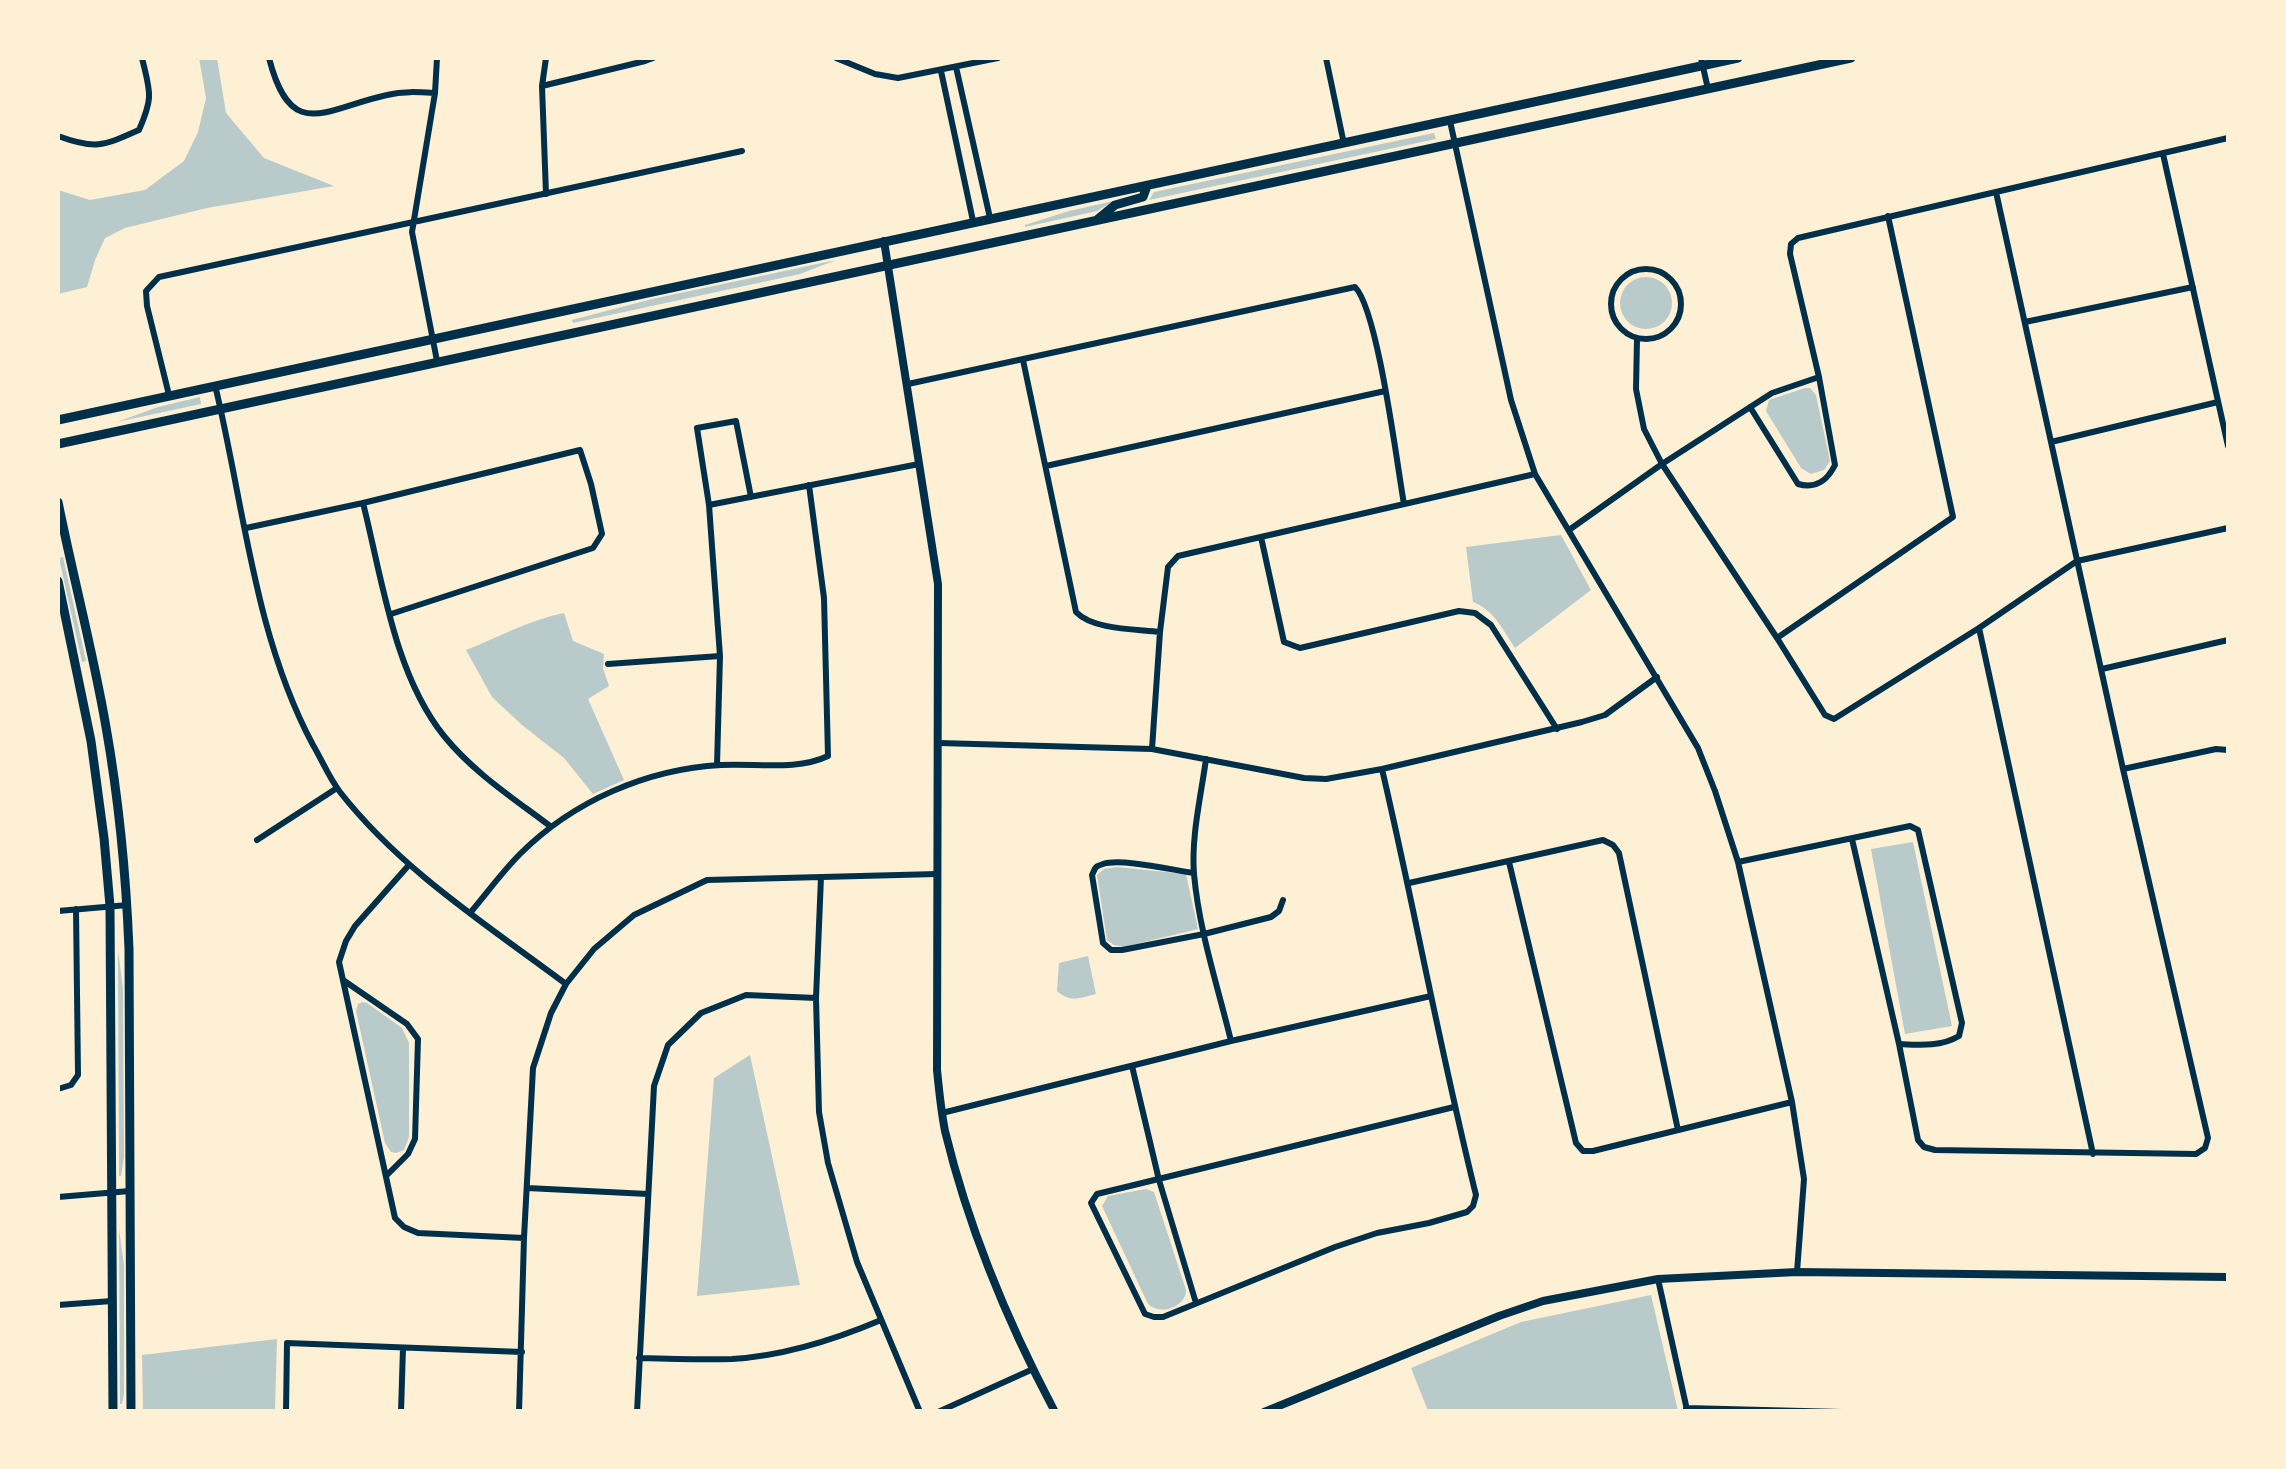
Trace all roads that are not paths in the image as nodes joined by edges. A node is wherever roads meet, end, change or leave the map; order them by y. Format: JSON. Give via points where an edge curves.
{"nodes":[{"id":1,"x":142,"y":58,"type":"edge"},
{"id":2,"x":269,"y":58,"type":"edge"},
{"id":3,"x":437,"y":58,"type":"edge"},
{"id":4,"x":546,"y":58,"type":"edge"},
{"id":5,"x":653,"y":58,"type":"edge"},
{"id":6,"x":836,"y":58,"type":"edge"},
{"id":7,"x":998,"y":58,"type":"edge"},
{"id":8,"x":1326,"y":58,"type":"edge"},
{"id":9,"x":1738,"y":58,"type":"edge"},
{"id":10,"x":1851,"y":58,"type":"edge"},
{"id":11,"x":1702,"y":61,"type":"edge"},
{"id":12,"x":956,"y":67,"type":"junction"},
{"id":13,"x":941,"y":71,"type":"junction"},
{"id":14,"x":542,"y":86,"type":"junction"},
{"id":15,"x":1708,"y":89,"type":"junction"},
{"id":16,"x":435,"y":93,"type":"junction"},
{"id":17,"x":1450,"y":120,"type":"junction"},
{"id":18,"x":58,"y":136,"type":"edge"},
{"id":19,"x":2228,"y":138,"type":"edge"},
{"id":20,"x":1344,"y":144,"type":"junction"},
{"id":21,"x":1455,"y":144,"type":"junction"},
{"id":22,"x":742,"y":152,"type":"dead end"},
{"id":23,"x":2162,"y":154,"type":"junction"},
{"id":24,"x":1147,"y":186,"type":"junction"},
{"id":25,"x":1996,"y":192,"type":"junction"},
{"id":26,"x":546,"y":194,"type":"junction"},
{"id":27,"x":1888,"y":216,"type":"junction"},
{"id":28,"x":990,"y":218,"type":"junction"},
{"id":29,"x":973,"y":221,"type":"junction"},
{"id":30,"x":1096,"y":221,"type":"junction"},
{"id":31,"x":414,"y":223,"type":"junction"},
{"id":32,"x":884,"y":242,"type":"junction"},
{"id":33,"x":889,"y":265,"type":"junction"},
{"id":34,"x":2193,"y":287,"type":"junction"},
{"id":35,"x":2025,"y":322,"type":"junction"},
{"id":36,"x":432,"y":338,"type":"junction"},
{"id":37,"x":1637,"y":339,"type":"junction"},
{"id":38,"x":1023,"y":360,"type":"junction"},
{"id":39,"x":437,"y":362,"type":"junction"},
{"id":40,"x":1819,"y":377,"type":"junction"},
{"id":41,"x":908,"y":384,"type":"junction"},
{"id":42,"x":216,"y":385,"type":"junction"},
{"id":43,"x":1385,"y":391,"type":"junction"},
{"id":44,"x":170,"y":395,"type":"junction"},
{"id":45,"x":2218,"y":402,"type":"junction"},
{"id":46,"x":1750,"y":406,"type":"junction"},
{"id":47,"x":221,"y":409,"type":"junction"},
{"id":48,"x":58,"y":420,"type":"edge"},
{"id":49,"x":2051,"y":442,"type":"junction"},
{"id":50,"x":58,"y":444,"type":"edge"},
{"id":51,"x":2228,"y":446,"type":"edge"},
{"id":52,"x":919,"y":464,"type":"junction"},
{"id":53,"x":1662,"y":464,"type":"junction"},
{"id":54,"x":1046,"y":466,"type":"junction"},
{"id":55,"x":1535,"y":474,"type":"junction"},
{"id":56,"x":810,"y":485,"type":"junction"},
{"id":57,"x":752,"y":497,"type":"junction"},
{"id":58,"x":58,"y":502,"type":"edge"},
{"id":59,"x":364,"y":503,"type":"junction"},
{"id":60,"x":1404,"y":504,"type":"junction"},
{"id":61,"x":709,"y":506,"type":"junction"},
{"id":62,"x":246,"y":528,"type":"junction"},
{"id":63,"x":2228,"y":528,"type":"edge"},
{"id":64,"x":1568,"y":530,"type":"junction"},
{"id":65,"x":1261,"y":537,"type":"junction"},
{"id":66,"x":2077,"y":561,"type":"junction"},
{"id":67,"x":58,"y":580,"type":"edge"},
{"id":68,"x":390,"y":614,"type":"junction"},
{"id":69,"x":1980,"y":628,"type":"junction"},
{"id":70,"x":1160,"y":632,"type":"junction"},
{"id":71,"x":1777,"y":638,"type":"junction"},
{"id":72,"x":2228,"y":640,"type":"edge"},
{"id":73,"x":720,"y":656,"type":"junction"},
{"id":74,"x":608,"y":664,"type":"dead end"},
{"id":75,"x":2102,"y":669,"type":"junction"},
{"id":76,"x":1658,"y":677,"type":"junction"},
{"id":77,"x":1558,"y":729,"type":"junction"},
{"id":78,"x":939,"y":743,"type":"junction"},
{"id":79,"x":1152,"y":750,"type":"junction"},
{"id":80,"x":2228,"y":750,"type":"edge"},
{"id":81,"x":1206,"y":759,"type":"junction"},
{"id":82,"x":717,"y":765,"type":"junction"},
{"id":83,"x":1382,"y":770,"type":"junction"},
{"id":84,"x":2122,"y":770,"type":"junction"},
{"id":85,"x":337,"y":788,"type":"junction"},
{"id":86,"x":550,"y":826,"type":"junction"},
{"id":87,"x":1852,"y":839,"type":"junction"},
{"id":88,"x":257,"y":840,"type":"dead end"},
{"id":89,"x":1509,"y":862,"type":"junction"},
{"id":90,"x":1738,"y":862,"type":"junction"},
{"id":91,"x":408,"y":866,"type":"junction"},
{"id":92,"x":1194,"y":872,"type":"junction"},
{"id":93,"x":937,"y":874,"type":"junction"},
{"id":94,"x":821,"y":877,"type":"junction"},
{"id":95,"x":1409,"y":883,"type":"junction"},
{"id":96,"x":1283,"y":900,"type":"dead end"},
{"id":97,"x":128,"y":905,"type":"junction"},
{"id":98,"x":110,"y":906,"type":"junction"},
{"id":99,"x":76,"y":909,"type":"junction"},
{"id":100,"x":58,"y":911,"type":"edge"},
{"id":101,"x":470,"y":912,"type":"junction"},
{"id":102,"x":1204,"y":934,"type":"junction"},
{"id":103,"x":342,"y":980,"type":"junction"},
{"id":104,"x":566,"y":984,"type":"junction"},
{"id":105,"x":1431,"y":996,"type":"junction"},
{"id":106,"x":816,"y":998,"type":"junction"},
{"id":107,"x":1232,"y":1041,"type":"junction"},
{"id":108,"x":1899,"y":1044,"type":"junction"},
{"id":109,"x":1132,"y":1066,"type":"junction"},
{"id":110,"x":58,"y":1089,"type":"edge"},
{"id":111,"x":1792,"y":1102,"type":"junction"},
{"id":112,"x":1454,"y":1107,"type":"junction"},
{"id":113,"x":942,"y":1113,"type":"junction"},
{"id":114,"x":1678,"y":1130,"type":"junction"},
{"id":115,"x":2093,"y":1154,"type":"junction"},
{"id":116,"x":386,"y":1176,"type":"junction"},
{"id":117,"x":1158,"y":1180,"type":"junction"},
{"id":118,"x":527,"y":1188,"type":"junction"},
{"id":119,"x":112,"y":1192,"type":"junction"},
{"id":120,"x":130,"y":1192,"type":"junction"},
{"id":121,"x":648,"y":1194,"type":"junction"},
{"id":122,"x":58,"y":1197,"type":"edge"},
{"id":123,"x":524,"y":1238,"type":"junction"},
{"id":124,"x":1797,"y":1272,"type":"junction"},
{"id":125,"x":2228,"y":1276,"type":"edge"},
{"id":126,"x":1658,"y":1280,"type":"junction"},
{"id":127,"x":113,"y":1301,"type":"junction"},
{"id":128,"x":1196,"y":1303,"type":"junction"},
{"id":129,"x":58,"y":1306,"type":"edge"},
{"id":130,"x":881,"y":1320,"type":"junction"},
{"id":131,"x":403,"y":1348,"type":"junction"},
{"id":132,"x":522,"y":1352,"type":"junction"},
{"id":133,"x":639,"y":1358,"type":"junction"},
{"id":134,"x":1032,"y":1369,"type":"junction"},
{"id":135,"x":1687,"y":1410,"type":"edge"},
{"id":136,"x":1802,"y":1411,"type":"edge"},
{"id":137,"x":114,"y":1412,"type":"edge"},
{"id":138,"x":131,"y":1412,"type":"edge"},
{"id":139,"x":286,"y":1412,"type":"edge"},
{"id":140,"x":401,"y":1412,"type":"edge"},
{"id":141,"x":520,"y":1412,"type":"edge"},
{"id":142,"x":637,"y":1412,"type":"edge"},
{"id":143,"x":920,"y":1412,"type":"edge"},
{"id":144,"x":938,"y":1412,"type":"edge"},
{"id":145,"x":1055,"y":1412,"type":"edge"},
{"id":146,"x":1264,"y":1412,"type":"edge"},
{"id":147,"x":1842,"y":1412,"type":"edge"}],
"edges":[{"from":1,"to":18,"type":"street","via":[[150,90],[139,130],[105,145]]},
{"from":2,"to":16,"type":"street","via":[[286,99],[304,113],[320,115],[387,94]]},
{"from":3,"to":16,"type":"street"},
{"from":4,"to":14,"type":"street"},
{"from":5,"to":14,"type":"street"},
{"from":6,"to":13,"type":"street","via":[[898,78]]},
{"from":7,"to":12,"type":"street"},
{"from":8,"to":20,"type":"street"},
{"from":9,"to":11,"type":"main road"},
{"from":10,"to":15,"type":"main road"},
{"from":11,"to":15,"type":"street"},
{"from":11,"to":17,"type":"main road"},
{"from":12,"to":13,"type":"street"},
{"from":12,"to":28,"type":"street"},
{"from":13,"to":29,"type":"street"},
{"from":14,"to":26,"type":"street"},
{"from":15,"to":21,"type":"main road"},
{"from":16,"to":31,"type":"street"},
{"from":17,"to":20,"type":"main road"},
{"from":17,"to":21,"type":"street"},
{"from":19,"to":23,"type":"street"},
{"from":20,"to":24,"type":"main road"},
{"from":21,"to":30,"type":"main road"},
{"from":21,"to":55,"type":"street","via":[[1511,400]]},
{"from":22,"to":26,"type":"street"},
{"from":23,"to":25,"type":"street"},
{"from":23,"to":34,"type":"street"},
{"from":24,"to":28,"type":"main road"},
{"from":24,"to":30,"type":"main road","via":[[1143,197],[1112,207]]},
{"from":25,"to":27,"type":"street"},
{"from":25,"to":35,"type":"street"},
{"from":26,"to":31,"type":"street"},
{"from":27,"to":40,"type":"street","via":[[1791,244]]},
{"from":27,"to":71,"type":"street","via":[[1953,516]]},
{"from":28,"to":29,"type":"main road"},
{"from":29,"to":32,"type":"main road"},
{"from":30,"to":33,"type":"main road"},
{"from":31,"to":36,"type":"street"},
{"from":31,"to":44,"type":"street","via":[[160,277],[146,291],[147,306]]},
{"from":32,"to":33,"type":"street"},
{"from":32,"to":36,"type":"main road"},
{"from":33,"to":39,"type":"main road"},
{"from":33,"to":41,"type":"street"},
{"from":34,"to":35,"type":"street"},
{"from":34,"to":45,"type":"street"},
{"from":35,"to":49,"type":"street"},
{"from":36,"to":39,"type":"street"},
{"from":36,"to":42,"type":"main road"},
{"from":37,"to":37,"type":"street","via":[[1612,317],[1611,295],[1624,276],[1656,270],[1676,284],[1682,308],[1671,330]]},
{"from":37,"to":53,"type":"street","via":[[1636,389],[1644,429]]},
{"from":38,"to":41,"type":"street"},
{"from":38,"to":43,"type":"street","via":[[1355,286]]},
{"from":38,"to":54,"type":"street"},
{"from":39,"to":47,"type":"main road"},
{"from":40,"to":46,"type":"street"},
{"from":40,"to":46,"type":"street","via":[[1835,465],[1821,483],[1798,484]]},
{"from":41,"to":52,"type":"street"},
{"from":42,"to":44,"type":"main road"},
{"from":42,"to":47,"type":"street"},
{"from":43,"to":54,"type":"street"},
{"from":43,"to":60,"type":"street"},
{"from":44,"to":48,"type":"main road"},
{"from":45,"to":49,"type":"street"},
{"from":45,"to":51,"type":"street"},
{"from":46,"to":53,"type":"street"},
{"from":47,"to":50,"type":"main road"},
{"from":47,"to":62,"type":"street"},
{"from":49,"to":66,"type":"street"},
{"from":52,"to":56,"type":"street"},
{"from":52,"to":78,"type":"street","via":[[938,584]]},
{"from":53,"to":64,"type":"street"},
{"from":53,"to":71,"type":"street"},
{"from":54,"to":70,"type":"street","via":[[1076,612],[1094,624]]},
{"from":55,"to":60,"type":"street"},
{"from":55,"to":64,"type":"street"},
{"from":56,"to":57,"type":"street"},
{"from":56,"to":82,"type":"street","via":[[824,598],[828,756],[813,763]]},
{"from":57,"to":61,"type":"street"},
{"from":57,"to":61,"type":"street","via":[[736,421],[697,428]]},
{"from":58,"to":97,"type":"main road","via":[[108,736]]},
{"from":59,"to":62,"type":"street"},
{"from":59,"to":68,"type":"street"},
{"from":59,"to":68,"type":"street","via":[[580,450],[602,534],[593,548]]},
{"from":60,"to":65,"type":"street"},
{"from":61,"to":73,"type":"street"},
{"from":62,"to":85,"type":"street","via":[[280,673]]},
{"from":63,"to":66,"type":"street"},
{"from":64,"to":76,"type":"street"},
{"from":65,"to":70,"type":"street","via":[[1178,556],[1168,568]]},
{"from":65,"to":77,"type":"street","via":[[1284,642],[1300,648],[1476,613],[1491,625]]},
{"from":66,"to":69,"type":"street"},
{"from":66,"to":75,"type":"street"},
{"from":67,"to":98,"type":"main road","via":[[91,741]]},
{"from":68,"to":86,"type":"street","via":[[401,654],[444,736]]},
{"from":69,"to":71,"type":"street","via":[[1834,718],[1825,715]]},
{"from":69,"to":115,"type":"street"},
{"from":70,"to":79,"type":"street"},
{"from":72,"to":75,"type":"street"},
{"from":73,"to":74,"type":"street"},
{"from":73,"to":82,"type":"street"},
{"from":75,"to":84,"type":"street"},
{"from":76,"to":77,"type":"street","via":[[1604,715]]},
{"from":76,"to":90,"type":"street","via":[[1698,748]]},
{"from":77,"to":83,"type":"street"},
{"from":78,"to":79,"type":"street"},
{"from":78,"to":93,"type":"street"},
{"from":79,"to":81,"type":"street"},
{"from":80,"to":84,"type":"street"},
{"from":81,"to":83,"type":"street","via":[[1304,778]]},
{"from":81,"to":92,"type":"street"},
{"from":82,"to":86,"type":"street","via":[[651,776]]},
{"from":83,"to":95,"type":"street"},
{"from":84,"to":115,"type":"street","via":[[2208,1138],[2196,1154]]},
{"from":85,"to":88,"type":"street"},
{"from":85,"to":91,"type":"street"},
{"from":86,"to":101,"type":"street"},
{"from":87,"to":90,"type":"street"},
{"from":87,"to":108,"type":"street"},
{"from":87,"to":108,"type":"street","via":[[1910,826],[1918,830],[1962,1023],[1950,1042]]},
{"from":89,"to":95,"type":"street"},
{"from":89,"to":114,"type":"street","via":[[1576,1143],[1593,1151]]},
{"from":89,"to":114,"type":"street","via":[[1603,840],[1614,845]]},
{"from":90,"to":111,"type":"street"},
{"from":91,"to":101,"type":"street"},
{"from":91,"to":103,"type":"street","via":[[346,941]]},
{"from":92,"to":102,"type":"street"},
{"from":92,"to":102,"type":"street","via":[[1116,862],[1100,864],[1092,875],[1104,943],[1112,950]]},
{"from":93,"to":94,"type":"street"},
{"from":93,"to":113,"type":"street"},
{"from":94,"to":104,"type":"street","via":[[707,880],[634,915]]},
{"from":94,"to":106,"type":"street"},
{"from":95,"to":105,"type":"street"},
{"from":96,"to":102,"type":"street","via":[[1271,917]]},
{"from":97,"to":98,"type":"street"},
{"from":97,"to":120,"type":"main road"},
{"from":98,"to":99,"type":"street"},
{"from":98,"to":119,"type":"main road"},
{"from":99,"to":100,"type":"street"},
{"from":99,"to":110,"type":"street","via":[[77,1078]]},
{"from":101,"to":104,"type":"street"},
{"from":102,"to":107,"type":"street"},
{"from":103,"to":116,"type":"street"},
{"from":103,"to":116,"type":"street","via":[[407,1024],[418,1039],[414,1139]]},
{"from":104,"to":118,"type":"street","via":[[533,1068]]},
{"from":105,"to":107,"type":"street"},
{"from":105,"to":112,"type":"street"},
{"from":106,"to":121,"type":"street","via":[[746,995],[701,1013],[668,1045],[654,1086]]},
{"from":106,"to":130,"type":"street","via":[[819,1112],[828,1163]]},
{"from":107,"to":109,"type":"street"},
{"from":108,"to":115,"type":"street","via":[[1924,1147]]},
{"from":109,"to":113,"type":"street"},
{"from":109,"to":117,"type":"street"},
{"from":111,"to":114,"type":"street"},
{"from":111,"to":124,"type":"street","via":[[1804,1179]]},
{"from":112,"to":117,"type":"street"},
{"from":112,"to":128,"type":"street","via":[[1476,1195],[1467,1212],[1334,1247]]},
{"from":113,"to":134,"type":"street","via":[[977,1235]]},
{"from":116,"to":123,"type":"street","via":[[395,1218],[404,1227]]},
{"from":117,"to":128,"type":"street"},
{"from":117,"to":128,"type":"street","via":[[1097,1194],[1091,1203],[1145,1314],[1154,1318]]},
{"from":118,"to":121,"type":"street"},
{"from":118,"to":123,"type":"street"},
{"from":119,"to":120,"type":"street"},
{"from":119,"to":122,"type":"street"},
{"from":119,"to":127,"type":"main road"},
{"from":120,"to":138,"type":"main road"},
{"from":121,"to":133,"type":"street"},
{"from":123,"to":132,"type":"street"},
{"from":124,"to":125,"type":"street"},
{"from":124,"to":126,"type":"street"},
{"from":126,"to":135,"type":"street"},
{"from":126,"to":146,"type":"street","via":[[1543,1301]]},
{"from":127,"to":129,"type":"street"},
{"from":127,"to":137,"type":"main road"},
{"from":130,"to":133,"type":"street","via":[[768,1354]]},
{"from":130,"to":143,"type":"street"},
{"from":131,"to":132,"type":"street"},
{"from":131,"to":139,"type":"street","via":[[287,1343]]},
{"from":131,"to":140,"type":"street"},
{"from":132,"to":141,"type":"street"},
{"from":133,"to":142,"type":"street"},
{"from":134,"to":144,"type":"street"},
{"from":134,"to":145,"type":"street"},
{"from":135,"to":136,"type":"street"},
{"from":136,"to":147,"type":"street"}]}
